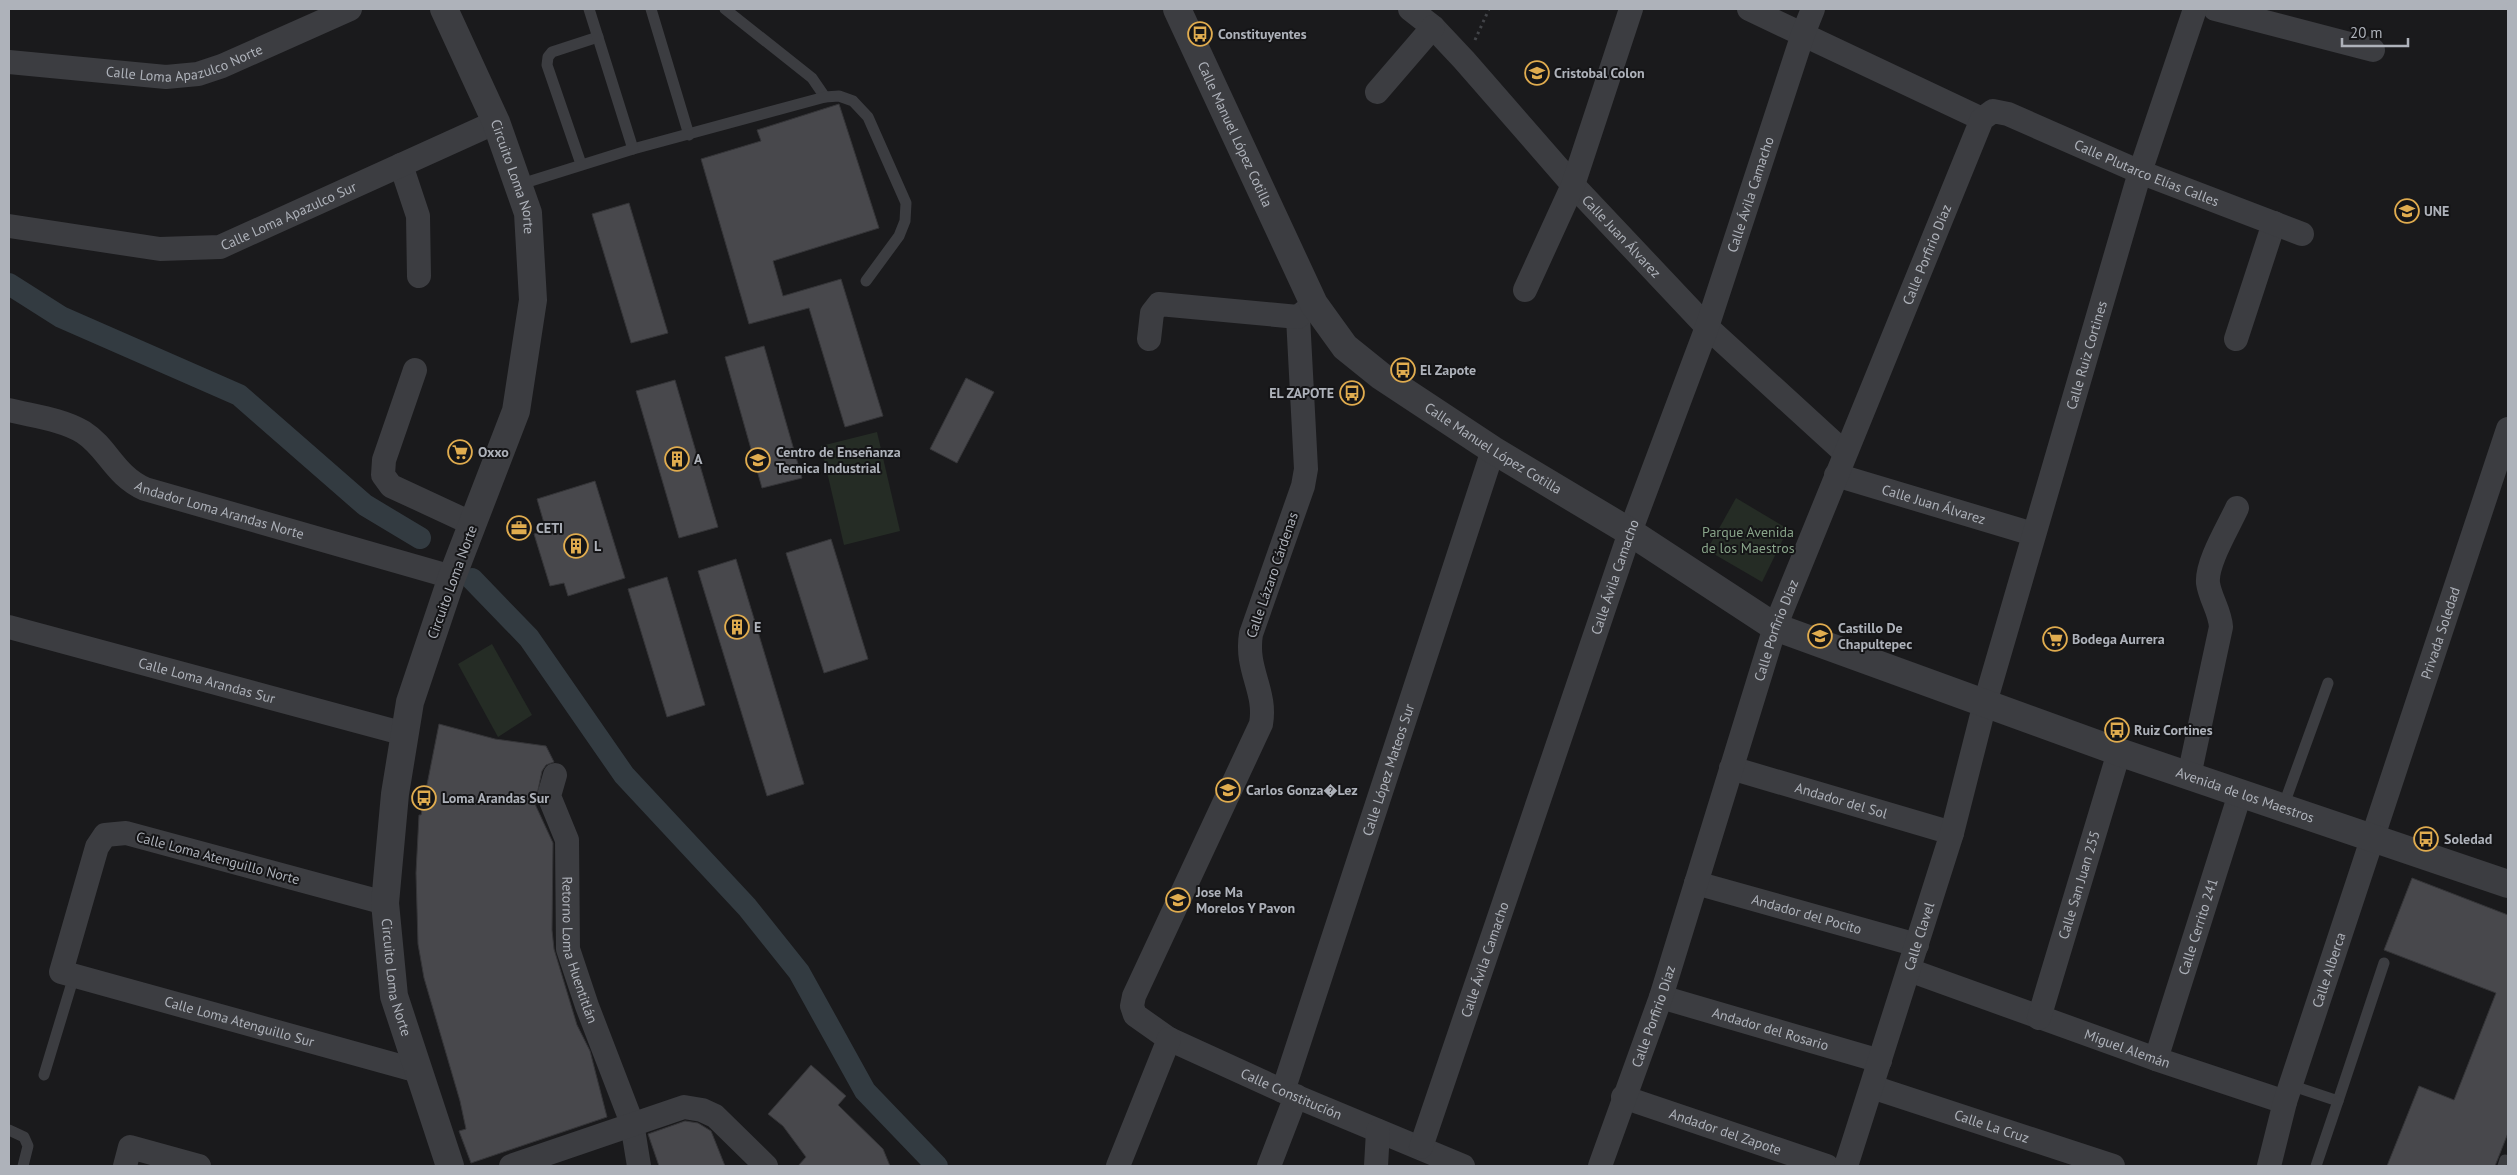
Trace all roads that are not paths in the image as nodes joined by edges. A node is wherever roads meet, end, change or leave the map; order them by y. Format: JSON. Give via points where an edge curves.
{"nodes":[{"id":1,"x":350,"y":9,"type":"edge"},
{"id":2,"x":444,"y":9,"type":"edge"},
{"id":3,"x":589,"y":9,"type":"edge"},
{"id":4,"x":651,"y":9,"type":"edge"},
{"id":5,"x":725,"y":9,"type":"edge"},
{"id":6,"x":1177,"y":9,"type":"edge"},
{"id":7,"x":1410,"y":9,"type":"edge"},
{"id":8,"x":1631,"y":9,"type":"edge"},
{"id":9,"x":1750,"y":9,"type":"edge"},
{"id":10,"x":1813,"y":9,"type":"edge"},
{"id":11,"x":2195,"y":9,"type":"edge"},
{"id":12,"x":2215,"y":9,"type":"edge"},
{"id":13,"x":1433,"y":27,"type":"junction"},
{"id":14,"x":1803,"y":34,"type":"junction"},
{"id":15,"x":598,"y":37,"type":"junction"},
{"id":16,"x":2373,"y":50,"type":"dead end"},
{"id":17,"x":9,"y":62,"type":"edge"},
{"id":18,"x":1377,"y":92,"type":"dead end"},
{"id":19,"x":825,"y":97,"type":"junction"},
{"id":20,"x":1988,"y":115,"type":"junction"},
{"id":21,"x":496,"y":122,"type":"junction"},
{"id":22,"x":689,"y":135,"type":"junction"},
{"id":23,"x":633,"y":149,"type":"junction"},
{"id":24,"x":581,"y":164,"type":"junction"},
{"id":25,"x":401,"y":166,"type":"junction"},
{"id":26,"x":2140,"y":172,"type":"junction"},
{"id":27,"x":518,"y":184,"type":"junction"},
{"id":28,"x":1573,"y":185,"type":"junction"},
{"id":29,"x":2274,"y":223,"type":"junction"},
{"id":30,"x":9,"y":226,"type":"edge"},
{"id":31,"x":2302,"y":234,"type":"dead end"},
{"id":32,"x":419,"y":276,"type":"dead end"},
{"id":33,"x":866,"y":281,"type":"dead end"},
{"id":34,"x":1525,"y":290,"type":"dead end"},
{"id":35,"x":1306,"y":310,"type":"junction"},
{"id":36,"x":1707,"y":327,"type":"junction"},
{"id":37,"x":1148,"y":339,"type":"dead end"},
{"id":38,"x":2236,"y":339,"type":"dead end"},
{"id":39,"x":415,"y":370,"type":"dead end"},
{"id":40,"x":9,"y":410,"type":"edge"},
{"id":41,"x":2508,"y":429,"type":"edge"},
{"id":42,"x":1493,"y":450,"type":"junction"},
{"id":43,"x":1845,"y":453,"type":"junction"},
{"id":44,"x":1836,"y":475,"type":"junction"},
{"id":45,"x":2237,"y":508,"type":"dead end"},
{"id":46,"x":473,"y":524,"type":"junction"},
{"id":47,"x":1630,"y":532,"type":"junction"},
{"id":48,"x":2034,"y":534,"type":"junction"},
{"id":49,"x":452,"y":577,"type":"junction"},
{"id":50,"x":9,"y":627,"type":"edge"},
{"id":51,"x":1774,"y":628,"type":"junction"},
{"id":52,"x":2328,"y":683,"type":"dead end"},
{"id":53,"x":1984,"y":703,"type":"junction"},
{"id":54,"x":405,"y":734,"type":"junction"},
{"id":55,"x":2119,"y":752,"type":"junction"},
{"id":56,"x":1731,"y":768,"type":"junction"},
{"id":57,"x":555,"y":775,"type":"dead end"},
{"id":58,"x":2189,"y":776,"type":"junction"},
{"id":59,"x":2240,"y":794,"type":"junction"},
{"id":60,"x":2283,"y":807,"type":"junction"},
{"id":61,"x":1952,"y":833,"type":"junction"},
{"id":62,"x":2373,"y":838,"type":"junction"},
{"id":63,"x":1696,"y":883,"type":"junction"},
{"id":64,"x":2508,"y":884,"type":"edge"},
{"id":65,"x":385,"y":903,"type":"junction"},
{"id":66,"x":1917,"y":945,"type":"junction"},
{"id":67,"x":2384,"y":964,"type":"dead end"},
{"id":68,"x":1909,"y":970,"type":"junction"},
{"id":69,"x":67,"y":974,"type":"junction"},
{"id":70,"x":1661,"y":997,"type":"junction"},
{"id":71,"x":1132,"y":1006,"type":"joint"},
{"id":72,"x":2039,"y":1018,"type":"junction"},
{"id":73,"x":1169,"y":1039,"type":"junction"},
{"id":74,"x":2156,"y":1059,"type":"junction"},
{"id":75,"x":1880,"y":1062,"type":"junction"},
{"id":76,"x":418,"y":1071,"type":"junction"},
{"id":77,"x":44,"y":1075,"type":"dead end"},
{"id":78,"x":1872,"y":1087,"type":"junction"},
{"id":79,"x":1289,"y":1093,"type":"junction"},
{"id":80,"x":2288,"y":1094,"type":"junction"},
{"id":81,"x":1624,"y":1096,"type":"junction"},
{"id":82,"x":2338,"y":1101,"type":"junction"},
{"id":83,"x":632,"y":1123,"type":"junction"},
{"id":84,"x":9,"y":1130,"type":"edge"},
{"id":85,"x":1378,"y":1131,"type":"junction"},
{"id":86,"x":1421,"y":1147,"type":"junction"},
{"id":87,"x":127,"y":1157,"type":"edge"},
{"id":88,"x":23,"y":1166,"type":"edge"},
{"id":89,"x":199,"y":1166,"type":"edge"},
{"id":90,"x":450,"y":1166,"type":"edge"},
{"id":91,"x":511,"y":1166,"type":"edge"},
{"id":92,"x":639,"y":1166,"type":"edge"},
{"id":93,"x":766,"y":1166,"type":"edge"},
{"id":94,"x":1118,"y":1166,"type":"edge"},
{"id":95,"x":1269,"y":1166,"type":"edge"},
{"id":96,"x":1376,"y":1166,"type":"edge"},
{"id":97,"x":1463,"y":1166,"type":"edge"},
{"id":98,"x":1600,"y":1166,"type":"edge"},
{"id":99,"x":1827,"y":1166,"type":"edge"},
{"id":100,"x":1846,"y":1166,"type":"edge"},
{"id":101,"x":2113,"y":1166,"type":"edge"},
{"id":102,"x":2270,"y":1166,"type":"edge"},
{"id":103,"x":2316,"y":1166,"type":"edge"}],
"edges":[{"from":1,"to":17,"type":"street","name":"Calle Loma Apazulco Norte","via":[[198,74],[166,77]]},
{"from":2,"to":21,"type":"street","name":"Circuito Loma Norte"},
{"from":3,"to":15,"type":"lane"},
{"from":4,"to":22,"type":"lane"},
{"from":5,"to":19,"type":"lane","via":[[812,78]]},
{"from":6,"to":35,"type":"street","name":"Calle Manuel López Cotilla"},
{"from":7,"to":13,"type":"street","name":"Calle Juan Álvarez"},
{"from":8,"to":28,"type":"street"},
{"from":9,"to":14,"type":"street","name":"Calle Plutarco Elías Calles"},
{"from":10,"to":14,"type":"street","name":"Calle Ávila Camacho"},
{"from":11,"to":26,"type":"street","name":"Calle Ruiz Cortines"},
{"from":12,"to":16,"type":"street"},
{"from":13,"to":18,"type":"street"},
{"from":13,"to":28,"type":"street","name":"Calle Juan Álvarez"},
{"from":14,"to":20,"type":"street","name":"Calle Plutarco Elías Calles"},
{"from":14,"to":36,"type":"street","name":"Calle Ávila Camacho"},
{"from":15,"to":23,"type":"lane"},
{"from":15,"to":24,"type":"lane","via":[[552,52],[548,57],[547,65]]},
{"from":19,"to":22,"type":"lane"},
{"from":19,"to":33,"type":"lane","via":[[839,96],[853,101],[868,117],[906,203],[906,221],[899,236]]},
{"from":20,"to":26,"type":"street","name":"Calle Plutarco Elías Calles","via":[[2008,114]]},
{"from":20,"to":43,"type":"street","name":"Calle Porfirio Díaz"},
{"from":21,"to":25,"type":"street","name":"Calle Loma Apazulco Sur"},
{"from":21,"to":27,"type":"street","name":"Circuito Loma Norte"},
{"from":22,"to":23,"type":"lane"},
{"from":23,"to":24,"type":"lane"},
{"from":24,"to":27,"type":"lane"},
{"from":25,"to":30,"type":"street","name":"Calle Loma Apazulco Sur","via":[[220,247],[160,249]]},
{"from":25,"to":32,"type":"street","via":[[418,216]]},
{"from":26,"to":29,"type":"street","name":"Calle Plutarco Elías Calles"},
{"from":26,"to":48,"type":"street","name":"Calle Ruiz Cortines"},
{"from":27,"to":46,"type":"street","name":"Circuito Loma Norte","via":[[528,213],[533,300],[516,411]]},
{"from":28,"to":34,"type":"street"},
{"from":28,"to":36,"type":"street","name":"Calle Juan Álvarez"},
{"from":29,"to":31,"type":"street","name":"Calle Plutarco Elías Calles"},
{"from":29,"to":38,"type":"street"},
{"from":35,"to":37,"type":"street","via":[[1159,304],[1152,312]]},
{"from":35,"to":42,"type":"street","name":"Calle Manuel López Cotilla","via":[[1380,376]]},
{"from":35,"to":71,"type":"street","name":"Calle Lázaro Cárdenas","via":[[1306,469],[1248,649],[1263,711],[1261,724]]},
{"from":36,"to":43,"type":"street","name":"Calle Juan Álvarez"},
{"from":36,"to":47,"type":"street","name":"Calle Ávila Camacho"},
{"from":39,"to":46,"type":"street","via":[[384,460],[383,475],[391,486]]},
{"from":40,"to":49,"type":"street","name":"Andador Loma Arandas Norte","via":[[70,425],[84,432],[130,482],[145,489]]},
{"from":41,"to":62,"type":"street","name":"Privada Soledad"},
{"from":42,"to":47,"type":"street","name":"Calle Manuel López Cotilla"},
{"from":42,"to":79,"type":"street","name":"Calle López Mateos Sur"},
{"from":43,"to":44,"type":"street","name":"Calle Porfirio Díaz"},
{"from":44,"to":48,"type":"street","name":"Calle Juan Álvarez"},
{"from":44,"to":51,"type":"street","name":"Calle Porfirio Díaz"},
{"from":45,"to":58,"type":"street","via":[[2208,572],[2208,584],[2220,614],[2221,627]]},
{"from":46,"to":49,"type":"street","name":"Circuito Loma Norte"},
{"from":47,"to":51,"type":"street","name":"Calle Manuel López Cotilla"},
{"from":47,"to":86,"type":"street","name":"Calle Ávila Camacho"},
{"from":48,"to":53,"type":"street","name":"Calle Ruiz Cortines"},
{"from":49,"to":54,"type":"street","name":"Circuito Loma Norte","via":[[410,702]]},
{"from":50,"to":54,"type":"street","name":"Calle Loma Arandas Sur"},
{"from":51,"to":53,"type":"street","name":"Calle Manuel López Cotilla"},
{"from":51,"to":56,"type":"street","name":"Calle Porfirio Díaz"},
{"from":52,"to":60,"type":"lane"},
{"from":53,"to":55,"type":"street","name":"Avenida de los Maestros"},
{"from":53,"to":61,"type":"street","name":"Calle Clavel"},
{"from":54,"to":65,"type":"street","name":"Circuito Loma Norte","via":[[395,794]]},
{"from":55,"to":58,"type":"street","name":"Avenida de los Maestros"},
{"from":55,"to":72,"type":"street","name":"Calle San Juan 255"},
{"from":56,"to":61,"type":"street","name":"Andador del Sol"},
{"from":56,"to":63,"type":"street","name":"Calle Porfirio Díaz"},
{"from":57,"to":83,"type":"street","name":"Retorno Loma Huentitlán","via":[[549,796],[568,840],[568,949]]},
{"from":58,"to":59,"type":"street","name":"Avenida de los Maestros"},
{"from":59,"to":60,"type":"street","name":"Avenida de los Maestros"},
{"from":59,"to":74,"type":"street","name":"Calle Cerrito 241"},
{"from":60,"to":62,"type":"street","name":"Avenida de los Maestros"},
{"from":61,"to":66,"type":"street","name":"Calle Clavel"},
{"from":62,"to":64,"type":"street","name":"Avenida de los Maestros"},
{"from":62,"to":80,"type":"street","name":"Calle Alberca"},
{"from":63,"to":66,"type":"street","name":"Andador del Pocito"},
{"from":63,"to":70,"type":"street","name":"Calle Porfirio Díaz"},
{"from":65,"to":69,"type":"street","name":"Calle Loma Atenguillo Norte","via":[[126,833],[105,835],[97,847]]},
{"from":65,"to":76,"type":"street","name":"Circuito Loma Norte","via":[[394,996]]},
{"from":66,"to":68,"type":"street","name":"Calle Clavel"},
{"from":67,"to":82,"type":"lane"},
{"from":68,"to":72,"type":"street","name":"Miguel Alemán"},
{"from":68,"to":75,"type":"street","name":"Calle Clavel"},
{"from":69,"to":76,"type":"street","name":"Calle Loma Atenguillo Sur"},
{"from":69,"to":77,"type":"lane"},
{"from":70,"to":75,"type":"street","name":"Andador del Rosario"},
{"from":70,"to":81,"type":"street","name":"Calle Porfirio Díaz"},
{"from":71,"to":73,"type":"street","name":"Calle Constitución","via":[[1135,1015]]},
{"from":72,"to":74,"type":"street","name":"Miguel Alemán"},
{"from":73,"to":79,"type":"street","name":"Calle Constitución"},
{"from":73,"to":94,"type":"street"},
{"from":74,"to":80,"type":"street","name":"Miguel Alemán"},
{"from":75,"to":78,"type":"street","name":"Calle Clavel"},
{"from":76,"to":90,"type":"street","name":"Circuito Loma Norte"},
{"from":78,"to":100,"type":"street","name":"Calle Clavel"},
{"from":78,"to":101,"type":"street","name":"Calle La Cruz"},
{"from":79,"to":85,"type":"street","name":"Calle Constitución"},
{"from":79,"to":95,"type":"street","name":"Calle López Mateos Sur"},
{"from":80,"to":82,"type":"lane"},
{"from":80,"to":102,"type":"street"},
{"from":81,"to":98,"type":"street","name":"Calle Porfirio Díaz"},
{"from":81,"to":99,"type":"street","name":"Andador del Zapote"},
{"from":82,"to":103,"type":"lane"},
{"from":83,"to":91,"type":"street"},
{"from":83,"to":92,"type":"street","name":"Retorno Loma Huentitlán"},
{"from":83,"to":93,"type":"street","via":[[684,1107],[702,1110],[715,1116]]},
{"from":84,"to":88,"type":"lane","via":[[24,1137],[28,1146]]},
{"from":85,"to":86,"type":"street","name":"Calle Constitución"},
{"from":85,"to":96,"type":"street"},
{"from":86,"to":97,"type":"street","name":"Calle Constitución"},
{"from":87,"to":89,"type":"street"}]}
